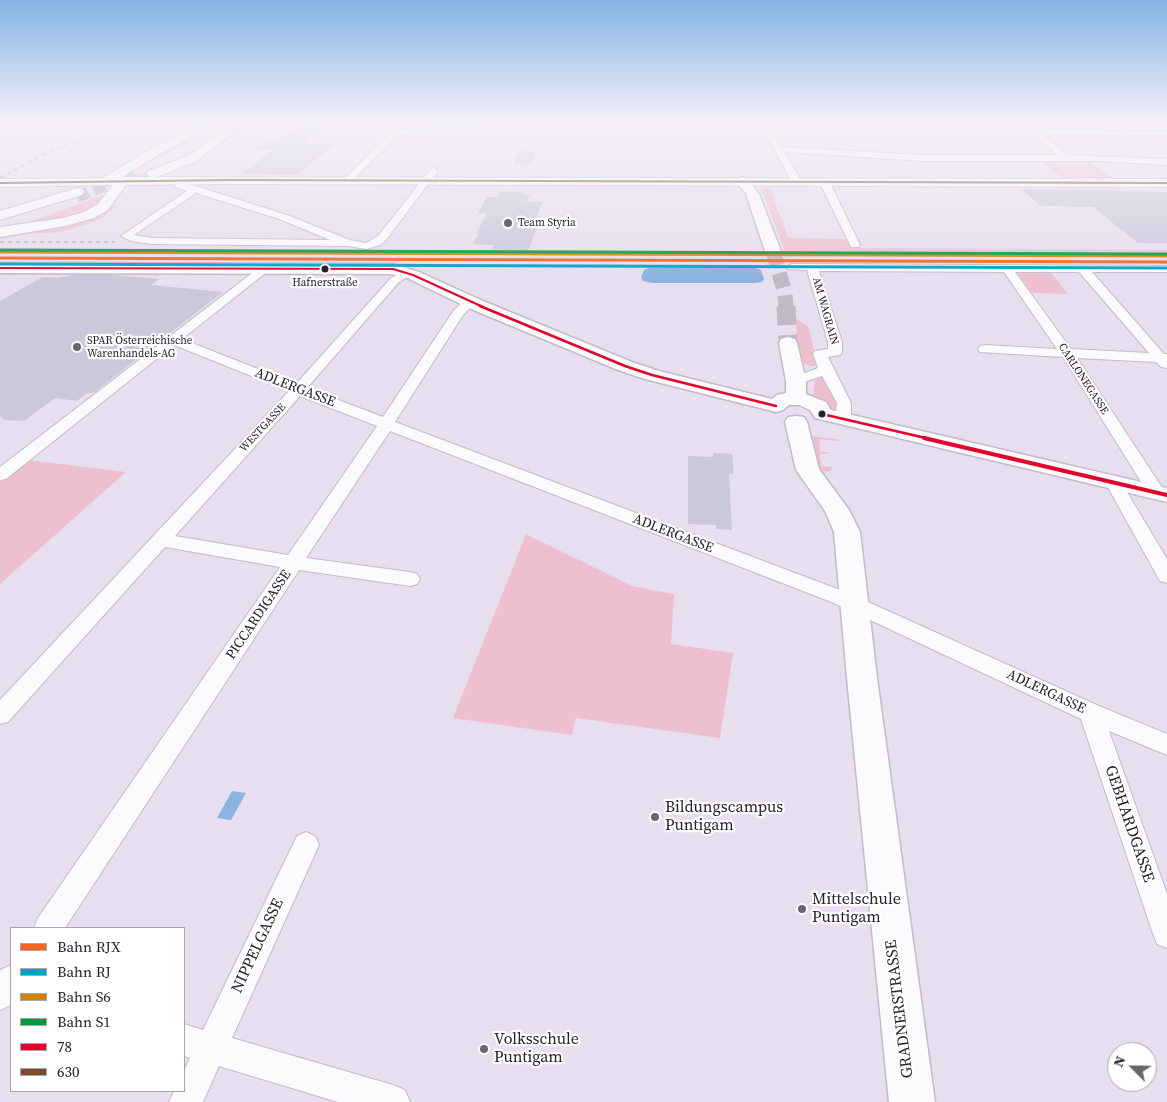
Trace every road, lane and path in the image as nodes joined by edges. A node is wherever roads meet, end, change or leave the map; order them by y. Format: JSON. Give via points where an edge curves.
{"nodes":[{"id":1,"x":134,"y":174,"type":"edge"},
{"id":2,"x":137,"y":174,"type":"edge"},
{"id":3,"x":138,"y":174,"type":"edge"},
{"id":4,"x":143,"y":174,"type":"edge"},
{"id":5,"x":354,"y":174,"type":"edge"},
{"id":6,"x":793,"y":174,"type":"edge"},
{"id":7,"x":131,"y":178,"type":"junction"},
{"id":8,"x":429,"y":178,"type":"junction"},
{"id":9,"x":347,"y":181,"type":"junction"},
{"id":10,"x":180,"y":182,"type":"junction"},
{"id":11,"x":797,"y":182,"type":"junction"},
{"id":12,"x":742,"y":183,"type":"junction"},
{"id":13,"x":0,"y":185,"type":"edge"},
{"id":14,"x":826,"y":185,"type":"junction"},
{"id":15,"x":1167,"y":185,"type":"edge"},
{"id":16,"x":196,"y":189,"type":"junction"},
{"id":17,"x":79,"y":192,"type":"junction"},
{"id":18,"x":0,"y":216,"type":"edge"},
{"id":19,"x":0,"y":225,"type":"edge"},
{"id":20,"x":0,"y":231,"type":"edge"},
{"id":21,"x":348,"y":243,"type":"junction"},
{"id":22,"x":855,"y":245,"type":"dead end"},
{"id":23,"x":773,"y":251,"type":"tunnel mouth"},
{"id":24,"x":792,"y":267,"type":"dead end"},
{"id":25,"x":812,"y":267,"type":"junction"},
{"id":26,"x":0,"y":268,"type":"edge"},
{"id":27,"x":1007,"y":268,"type":"junction"},
{"id":28,"x":1082,"y":268,"type":"junction"},
{"id":29,"x":264,"y":269,"type":"junction"},
{"id":30,"x":1167,"y":269,"type":"edge"},
{"id":31,"x":407,"y":273,"type":"junction"},
{"id":32,"x":470,"y":302,"type":"junction"},
{"id":33,"x":173,"y":340,"type":"junction"},
{"id":34,"x":788,"y":343,"type":"tunnel mouth"},
{"id":35,"x":985,"y":349,"type":"dead end"},
{"id":36,"x":1067,"y":353,"type":"junction"},
{"id":37,"x":1165,"y":360,"type":"edge"},
{"id":38,"x":826,"y":370,"type":"junction"},
{"id":39,"x":298,"y":390,"type":"junction"},
{"id":40,"x":791,"y":402,"type":"junction"},
{"id":41,"x":832,"y":417,"type":"junction"},
{"id":42,"x":387,"y":423,"type":"junction"},
{"id":43,"x":0,"y":475,"type":"edge"},
{"id":44,"x":1113,"y":482,"type":"junction"},
{"id":45,"x":1162,"y":493,"type":"edge"},
{"id":46,"x":160,"y":540,"type":"junction"},
{"id":47,"x":294,"y":563,"type":"junction"},
{"id":48,"x":1167,"y":576,"type":"edge"},
{"id":49,"x":410,"y":579,"type":"dead end"},
{"id":50,"x":855,"y":605,"type":"junction"},
{"id":51,"x":1091,"y":713,"type":"junction"},
{"id":52,"x":0,"y":715,"type":"edge"},
{"id":53,"x":1167,"y":744,"type":"edge"},
{"id":54,"x":306,"y":844,"type":"dead end"},
{"id":55,"x":49,"y":927,"type":"edge"},
{"id":56,"x":1167,"y":934,"type":"edge"},
{"id":57,"x":10,"y":981,"type":"edge"},
{"id":58,"x":0,"y":995,"type":"edge"},
{"id":59,"x":197,"y":1044,"type":"edge"},
{"id":60,"x":186,"y":1102,"type":"edge"},
{"id":61,"x":393,"y":1102,"type":"edge"},
{"id":62,"x":912,"y":1102,"type":"edge"}],
"edges":[{"from":1,"to":7,"type":"main road"},
{"from":2,"to":7,"type":"main road"},
{"from":3,"to":7,"type":"main road"},
{"from":4,"to":7,"type":"main road"},
{"from":5,"to":9,"type":"street"},
{"from":6,"to":11,"type":"street"},
{"from":7,"to":10,"type":"main road"},
{"from":7,"to":10,"type":"main road","via":[[157,175]]},
{"from":7,"to":13,"type":"main road"},
{"from":7,"to":17,"type":"main road"},
{"from":7,"to":20,"type":"main road","via":[[103,207],[89,215],[65,222]]},
{"from":8,"to":9,"type":"main road"},
{"from":8,"to":10,"type":"main road"},
{"from":8,"to":12,"type":"main road"},
{"from":8,"to":21,"type":"street","via":[[376,243],[367,246]]},
{"from":9,"to":10,"type":"main road"},
{"from":10,"to":16,"type":"street"},
{"from":11,"to":12,"type":"main road"},
{"from":11,"to":15,"type":"main road"},
{"from":12,"to":14,"type":"main road"},
{"from":12,"to":23,"type":"main road","via":[[752,194]]},
{"from":13,"to":17,"type":"main road"},
{"from":14,"to":15,"type":"main road"},
{"from":14,"to":22,"type":"street"},
{"from":16,"to":21,"type":"street","via":[[283,217]]},
{"from":16,"to":21,"type":"street","via":[[126,236],[152,240]]},
{"from":17,"to":18,"type":"main road"},
{"from":17,"to":19,"type":"main road"},
{"from":17,"to":20,"type":"main road"},
{"from":24,"to":25,"type":"street","name":"AM WAGRAIN"},
{"from":25,"to":27,"type":"street","name":"AM WAGRAIN"},
{"from":25,"to":38,"type":"street","name":"AM WAGRAIN","via":[[835,342],[835,352],[820,354]]},
{"from":26,"to":29,"type":"main road"},
{"from":27,"to":28,"type":"street","name":"AM WAGRAIN"},
{"from":27,"to":36,"type":"street","name":"CARLONEGASSE"},
{"from":28,"to":30,"type":"street","name":"AM WAGRAIN"},
{"from":28,"to":37,"type":"street"},
{"from":29,"to":31,"type":"main road","via":[[378,268]]},
{"from":29,"to":33,"type":"street"},
{"from":31,"to":32,"type":"main road"},
{"from":31,"to":39,"type":"street","name":"WESTGASSE","via":[[395,280]]},
{"from":32,"to":40,"type":"main road","via":[[652,375]]},
{"from":32,"to":42,"type":"street","name":"PICCARDIGASSE","via":[[458,313]]},
{"from":33,"to":39,"type":"street","name":"ADLERGASSE"},
{"from":33,"to":43,"type":"street"},
{"from":34,"to":40,"type":"main road","name":"GRADNERSTRASSE"},
{"from":35,"to":36,"type":"street"},
{"from":36,"to":37,"type":"street"},
{"from":36,"to":45,"type":"street","name":"CARLONEGASSE"},
{"from":38,"to":40,"type":"street"},
{"from":38,"to":41,"type":"street","via":[[844,403]]},
{"from":39,"to":42,"type":"street","name":"ADLERGASSE"},
{"from":39,"to":46,"type":"street","name":"WESTGASSE"},
{"from":40,"to":41,"type":"main road","via":[[812,422]]},
{"from":40,"to":50,"type":"main road","name":"GRADNERSTRASSE","via":[[808,470],[837,510],[847,532]]},
{"from":41,"to":44,"type":"main road"},
{"from":42,"to":47,"type":"street","name":"PICCARDIGASSE"},
{"from":42,"to":50,"type":"street","name":"ADLERGASSE"},
{"from":44,"to":45,"type":"main road"},
{"from":44,"to":48,"type":"street"},
{"from":46,"to":47,"type":"street"},
{"from":46,"to":52,"type":"street","name":"WESTGASSE"},
{"from":47,"to":49,"type":"street"},
{"from":47,"to":55,"type":"street","name":"PICCARDIGASSE"},
{"from":50,"to":51,"type":"street","name":"ADLERGASSE"},
{"from":50,"to":62,"type":"main road","name":"GRADNERSTRASSE"},
{"from":51,"to":53,"type":"street","name":"ADLERGASSE"},
{"from":51,"to":56,"type":"street","name":"GEBHARDGASSE"},
{"from":54,"to":59,"type":"street","name":"NIPPELGASSE"},
{"from":57,"to":58,"type":"street"},
{"from":59,"to":60,"type":"street","name":"NIPPELGASSE"},
{"from":59,"to":61,"type":"street"}]}
